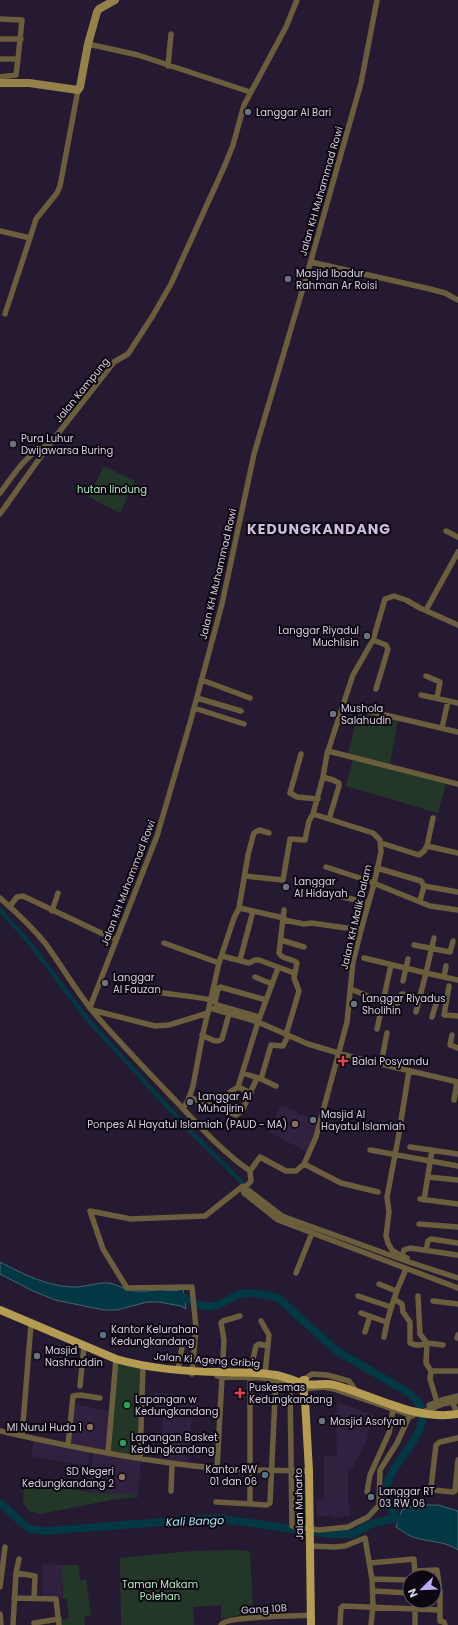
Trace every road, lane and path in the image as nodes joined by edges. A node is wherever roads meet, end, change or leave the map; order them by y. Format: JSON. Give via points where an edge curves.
{"nodes":[{"id":1,"x":115,"y":0,"type":"edge"},
{"id":2,"x":297,"y":0,"type":"edge"},
{"id":3,"x":376,"y":0,"type":"edge"},
{"id":4,"x":0,"y":19,"type":"edge"},
{"id":5,"x":171,"y":34,"type":"dead end"},
{"id":6,"x":0,"y":39,"type":"edge"},
{"id":7,"x":21,"y":39,"type":"junction"},
{"id":8,"x":88,"y":44,"type":"junction"},
{"id":9,"x":0,"y":59,"type":"edge"},
{"id":10,"x":18,"y":59,"type":"junction"},
{"id":11,"x":168,"y":66,"type":"junction"},
{"id":12,"x":0,"y":77,"type":"edge"},
{"id":13,"x":0,"y":83,"type":"edge"},
{"id":14,"x":78,"y":90,"type":"junction"},
{"id":15,"x":250,"y":92,"type":"junction"},
{"id":16,"x":0,"y":230,"type":"edge"},
{"id":17,"x":30,"y":238,"type":"junction"},
{"id":18,"x":310,"y":262,"type":"junction"},
{"id":19,"x":458,"y":300,"type":"edge"},
{"id":20,"x":5,"y":314,"type":"dead end"},
{"id":21,"x":49,"y":445,"type":"junction"},
{"id":22,"x":2,"y":487,"type":"edge"},
{"id":23,"x":0,"y":494,"type":"edge"},
{"id":24,"x":0,"y":514,"type":"edge"},
{"id":25,"x":446,"y":531,"type":"dead end"},
{"id":26,"x":458,"y":537,"type":"edge"},
{"id":27,"x":458,"y":554,"type":"edge"},
{"id":28,"x":426,"y":610,"type":"junction"},
{"id":29,"x":458,"y":625,"type":"edge"},
{"id":30,"x":373,"y":640,"type":"junction"},
{"id":31,"x":426,"y":676,"type":"dead end"},
{"id":32,"x":202,"y":680,"type":"junction"},
{"id":33,"x":376,"y":689,"type":"dead end"},
{"id":34,"x":421,"y":695,"type":"dead end"},
{"id":35,"x":197,"y":698,"type":"junction"},
{"id":36,"x":250,"y":698,"type":"dead end"},
{"id":37,"x":437,"y":698,"type":"junction"},
{"id":38,"x":448,"y":700,"type":"junction"},
{"id":39,"x":458,"y":702,"type":"edge"},
{"id":40,"x":343,"y":705,"type":"junction"},
{"id":41,"x":194,"y":708,"type":"junction"},
{"id":42,"x":241,"y":712,"type":"dead end"},
{"id":43,"x":244,"y":724,"type":"dead end"},
{"id":44,"x":442,"y":728,"type":"junction"},
{"id":45,"x":458,"y":732,"type":"edge"},
{"id":46,"x":328,"y":751,"type":"junction"},
{"id":47,"x":301,"y":754,"type":"dead end"},
{"id":48,"x":323,"y":777,"type":"junction"},
{"id":49,"x":458,"y":784,"type":"edge"},
{"id":50,"x":318,"y":799,"type":"junction"},
{"id":51,"x":313,"y":814,"type":"junction"},
{"id":52,"x":433,"y":818,"type":"dead end"},
{"id":53,"x":329,"y":819,"type":"junction"},
{"id":54,"x":269,"y":833,"type":"dead end"},
{"id":55,"x":381,"y":843,"type":"junction"},
{"id":56,"x":427,"y":846,"type":"junction"},
{"id":57,"x":458,"y":853,"type":"edge"},
{"id":58,"x":326,"y":867,"type":"dead end"},
{"id":59,"x":377,"y":868,"type":"junction"},
{"id":60,"x":245,"y":876,"type":"junction"},
{"id":61,"x":374,"y":884,"type":"junction"},
{"id":62,"x":424,"y":886,"type":"junction"},
{"id":63,"x":458,"y":892,"type":"edge"},
{"id":64,"x":58,"y":893,"type":"dead end"},
{"id":65,"x":335,"y":895,"type":"dead end"},
{"id":66,"x":0,"y":898,"type":"edge"},
{"id":67,"x":420,"y":901,"type":"junction"},
{"id":68,"x":368,"y":903,"type":"junction"},
{"id":69,"x":10,"y":906,"type":"junction"},
{"id":70,"x":239,"y":908,"type":"junction"},
{"id":71,"x":284,"y":910,"type":"dead end"},
{"id":72,"x":458,"y":910,"type":"edge"},
{"id":73,"x":52,"y":911,"type":"junction"},
{"id":74,"x":253,"y":911,"type":"junction"},
{"id":75,"x":284,"y":919,"type":"junction"},
{"id":76,"x":360,"y":930,"type":"junction"},
{"id":77,"x":434,"y":938,"type":"dead end"},
{"id":78,"x":116,"y":940,"type":"junction"},
{"id":79,"x":280,"y":940,"type":"junction"},
{"id":80,"x":453,"y":941,"type":"dead end"},
{"id":81,"x":164,"y":943,"type":"dead end"},
{"id":82,"x":414,"y":945,"type":"dead end"},
{"id":83,"x":304,"y":947,"type":"dead end"},
{"id":84,"x":432,"y":948,"type":"junction"},
{"id":85,"x":222,"y":956,"type":"junction"},
{"id":86,"x":364,"y":958,"type":"dead end"},
{"id":87,"x":408,"y":959,"type":"dead end"},
{"id":88,"x":240,"y":960,"type":"junction"},
{"id":89,"x":219,"y":963,"type":"junction"},
{"id":90,"x":391,"y":965,"type":"junction"},
{"id":91,"x":446,"y":966,"type":"dead end"},
{"id":92,"x":278,"y":968,"type":"junction"},
{"id":93,"x":406,"y":969,"type":"junction"},
{"id":94,"x":294,"y":973,"type":"dead end"},
{"id":95,"x":426,"y":973,"type":"junction"},
{"id":96,"x":255,"y":977,"type":"dead end"},
{"id":97,"x":444,"y":977,"type":"junction"},
{"id":98,"x":458,"y":980,"type":"edge"},
{"id":99,"x":403,"y":981,"type":"dead end"},
{"id":100,"x":272,"y":984,"type":"junction"},
{"id":101,"x":449,"y":986,"type":"dead end"},
{"id":102,"x":351,"y":989,"type":"junction"},
{"id":103,"x":156,"y":992,"type":"dead end"},
{"id":104,"x":420,"y":999,"type":"junction"},
{"id":105,"x":211,"y":1000,"type":"junction"},
{"id":106,"x":266,"y":1000,"type":"junction"},
{"id":107,"x":382,"y":1001,"type":"junction"},
{"id":108,"x":91,"y":1009,"type":"junction"},
{"id":109,"x":209,"y":1011,"type":"junction"},
{"id":110,"x":416,"y":1012,"type":"dead end"},
{"id":111,"x":229,"y":1014,"type":"junction"},
{"id":112,"x":458,"y":1016,"type":"edge"},
{"id":113,"x":432,"y":1017,"type":"dead end"},
{"id":114,"x":258,"y":1020,"type":"junction"},
{"id":115,"x":377,"y":1029,"type":"dead end"},
{"id":116,"x":387,"y":1033,"type":"dead end"},
{"id":117,"x":202,"y":1035,"type":"junction"},
{"id":118,"x":452,"y":1035,"type":"dead end"},
{"id":119,"x":287,"y":1036,"type":"junction"},
{"id":120,"x":458,"y":1048,"type":"edge"},
{"id":121,"x":339,"y":1053,"type":"junction"},
{"id":122,"x":381,"y":1064,"type":"junction"},
{"id":123,"x":408,"y":1071,"type":"junction"},
{"id":124,"x":243,"y":1073,"type":"junction"},
{"id":125,"x":259,"y":1079,"type":"junction"},
{"id":126,"x":457,"y":1082,"type":"edge"},
{"id":127,"x":276,"y":1086,"type":"dead end"},
{"id":128,"x":238,"y":1087,"type":"junction"},
{"id":129,"x":251,"y":1093,"type":"junction"},
{"id":130,"x":189,"y":1097,"type":"junction"},
{"id":131,"x":454,"y":1100,"type":"dead end"},
{"id":132,"x":183,"y":1109,"type":"junction"},
{"id":133,"x":222,"y":1109,"type":"junction"},
{"id":134,"x":410,"y":1147,"type":"dead end"},
{"id":135,"x":370,"y":1150,"type":"dead end"},
{"id":136,"x":432,"y":1150,"type":"junction"},
{"id":137,"x":394,"y":1154,"type":"junction"},
{"id":138,"x":458,"y":1154,"type":"edge"},
{"id":139,"x":430,"y":1161,"type":"junction"},
{"id":140,"x":304,"y":1164,"type":"junction"},
{"id":141,"x":458,"y":1166,"type":"edge"},
{"id":142,"x":250,"y":1171,"type":"junction"},
{"id":143,"x":428,"y":1176,"type":"junction"},
{"id":144,"x":458,"y":1180,"type":"edge"},
{"id":145,"x":378,"y":1192,"type":"dead end"},
{"id":146,"x":458,"y":1204,"type":"edge"},
{"id":147,"x":420,"y":1224,"type":"dead end"},
{"id":148,"x":458,"y":1227,"type":"edge"},
{"id":149,"x":312,"y":1233,"type":"junction"},
{"id":150,"x":458,"y":1243,"type":"edge"},
{"id":151,"x":426,"y":1250,"type":"junction"},
{"id":152,"x":457,"y":1255,"type":"edge"},
{"id":153,"x":405,"y":1263,"type":"junction"},
{"id":154,"x":296,"y":1273,"type":"dead end"},
{"id":155,"x":458,"y":1276,"type":"edge"},
{"id":156,"x":379,"y":1284,"type":"dead end"},
{"id":157,"x":458,"y":1288,"type":"edge"},
{"id":158,"x":396,"y":1291,"type":"junction"},
{"id":159,"x":358,"y":1296,"type":"dead end"},
{"id":160,"x":418,"y":1296,"type":"dead end"},
{"id":161,"x":394,"y":1299,"type":"junction"},
{"id":162,"x":433,"y":1301,"type":"dead end"},
{"id":163,"x":458,"y":1304,"type":"edge"},
{"id":164,"x":391,"y":1307,"type":"junction"},
{"id":165,"x":0,"y":1310,"type":"edge"},
{"id":166,"x":361,"y":1313,"type":"dead end"},
{"id":167,"x":240,"y":1316,"type":"dead end"},
{"id":168,"x":370,"y":1316,"type":"junction"},
{"id":169,"x":420,"y":1318,"type":"junction"},
{"id":170,"x":409,"y":1319,"type":"junction"},
{"id":171,"x":261,"y":1321,"type":"dead end"},
{"id":172,"x":386,"y":1322,"type":"junction"},
{"id":173,"x":31,"y":1324,"type":"junction"},
{"id":174,"x":364,"y":1332,"type":"dead end"},
{"id":175,"x":384,"y":1337,"type":"dead end"},
{"id":176,"x":427,"y":1343,"type":"junction"},
{"id":177,"x":442,"y":1345,"type":"dead end"},
{"id":178,"x":84,"y":1346,"type":"junction"},
{"id":179,"x":267,"y":1346,"type":"junction"},
{"id":180,"x":182,"y":1347,"type":"dead end"},
{"id":181,"x":116,"y":1358,"type":"junction"},
{"id":182,"x":143,"y":1366,"type":"junction"},
{"id":183,"x":178,"y":1370,"type":"junction"},
{"id":184,"x":431,"y":1371,"type":"junction"},
{"id":185,"x":458,"y":1371,"type":"edge"},
{"id":186,"x":223,"y":1372,"type":"junction"},
{"id":187,"x":250,"y":1372,"type":"junction"},
{"id":188,"x":264,"y":1374,"type":"junction"},
{"id":189,"x":276,"y":1375,"type":"junction"},
{"id":190,"x":320,"y":1381,"type":"junction"},
{"id":191,"x":304,"y":1385,"type":"junction"},
{"id":192,"x":80,"y":1386,"type":"dead end"},
{"id":193,"x":458,"y":1396,"type":"edge"},
{"id":194,"x":356,"y":1397,"type":"junction"},
{"id":195,"x":100,"y":1398,"type":"dead end"},
{"id":196,"x":450,"y":1398,"type":"junction"},
{"id":197,"x":458,"y":1401,"type":"edge"},
{"id":198,"x":435,"y":1403,"type":"junction"},
{"id":199,"x":394,"y":1410,"type":"junction"},
{"id":200,"x":458,"y":1410,"type":"edge"},
{"id":201,"x":458,"y":1415,"type":"edge"},
{"id":202,"x":0,"y":1430,"type":"edge"},
{"id":203,"x":22,"y":1436,"type":"junction"},
{"id":204,"x":458,"y":1438,"type":"edge"},
{"id":205,"x":68,"y":1445,"type":"junction"},
{"id":206,"x":108,"y":1453,"type":"junction"},
{"id":207,"x":140,"y":1458,"type":"junction"},
{"id":208,"x":458,"y":1460,"type":"edge"},
{"id":209,"x":172,"y":1464,"type":"junction"},
{"id":210,"x":217,"y":1468,"type":"junction"},
{"id":211,"x":249,"y":1469,"type":"junction"},
{"id":212,"x":271,"y":1469,"type":"junction"},
{"id":213,"x":308,"y":1471,"type":"junction"},
{"id":214,"x":170,"y":1491,"type":"dead end"},
{"id":215,"x":367,"y":1492,"type":"dead end"},
{"id":216,"x":216,"y":1502,"type":"dead end"},
{"id":217,"x":250,"y":1504,"type":"junction"},
{"id":218,"x":310,"y":1544,"type":"junction"},
{"id":219,"x":5,"y":1547,"type":"dead end"},
{"id":220,"x":19,"y":1559,"type":"dead end"},
{"id":221,"x":370,"y":1563,"type":"junction"},
{"id":222,"x":415,"y":1569,"type":"edge"},
{"id":223,"x":1,"y":1572,"type":"edge"},
{"id":224,"x":16,"y":1573,"type":"junction"},
{"id":225,"x":372,"y":1579,"type":"junction"},
{"id":226,"x":402,"y":1580,"type":"edge"},
{"id":227,"x":0,"y":1586,"type":"edge"},
{"id":228,"x":373,"y":1591,"type":"junction"},
{"id":229,"x":402,"y":1593,"type":"edge"},
{"id":230,"x":14,"y":1598,"type":"junction"},
{"id":231,"x":34,"y":1599,"type":"junction"},
{"id":232,"x":373,"y":1606,"type":"junction"},
{"id":233,"x":402,"y":1608,"type":"edge"},
{"id":234,"x":414,"y":1609,"type":"joint"},
{"id":235,"x":440,"y":1610,"type":"joint"},
{"id":236,"x":0,"y":1614,"type":"edge"},
{"id":237,"x":311,"y":1615,"type":"junction"},
{"id":238,"x":59,"y":1622,"type":"edge"},
{"id":239,"x":34,"y":1623,"type":"dead end"},
{"id":240,"x":1,"y":1625,"type":"edge"},
{"id":241,"x":13,"y":1625,"type":"edge"},
{"id":242,"x":221,"y":1625,"type":"edge"},
{"id":243,"x":311,"y":1625,"type":"edge"},
{"id":244,"x":340,"y":1625,"type":"edge"},
{"id":245,"x":371,"y":1625,"type":"edge"},
{"id":246,"x":415,"y":1625,"type":"edge"},
{"id":247,"x":445,"y":1625,"type":"edge"}],
"edges":[{"from":1,"to":8,"type":"street","via":[[99,8]]},
{"from":2,"to":15,"type":"street","name":"Jalan Kampung","via":[[286,27]]},
{"from":3,"to":18,"type":"street","name":"Jalan KH Muhammad Rowi","via":[[361,84]]},
{"from":4,"to":7,"type":"street","via":[[22,20]]},
{"from":5,"to":11,"type":"street"},
{"from":6,"to":7,"type":"street"},
{"from":7,"to":10,"type":"street"},
{"from":8,"to":11,"type":"street"},
{"from":8,"to":14,"type":"street"},
{"from":9,"to":10,"type":"street"},
{"from":10,"to":12,"type":"street","via":[[16,75]]},
{"from":11,"to":15,"type":"street"},
{"from":13,"to":14,"type":"street","via":[[30,83]]},
{"from":14,"to":17,"type":"street","via":[[60,186],[36,220]]},
{"from":15,"to":21,"type":"street","name":"Jalan Kampung","via":[[239,120],[230,155],[171,284],[132,349],[114,362]]},
{"from":16,"to":17,"type":"street"},
{"from":17,"to":20,"type":"street"},
{"from":18,"to":19,"type":"street","via":[[430,289]]},
{"from":18,"to":32,"type":"street","name":"Jalan KH Muhammad Rowi","via":[[254,454],[222,604]]},
{"from":21,"to":22,"type":"street","via":[[38,448]]},
{"from":21,"to":24,"type":"street","name":"Jalan Kampung"},
{"from":22,"to":23,"type":"street"},
{"from":25,"to":26,"type":"street"},
{"from":27,"to":28,"type":"street"},
{"from":28,"to":29,"type":"street"},
{"from":28,"to":30,"type":"street","via":[[394,596],[387,598],[382,604]]},
{"from":30,"to":33,"type":"street","via":[[386,645],[388,649]]},
{"from":30,"to":40,"type":"street","via":[[354,676]]},
{"from":31,"to":37,"type":"street","via":[[440,682]]},
{"from":32,"to":35,"type":"street","name":"Jalan KH Muhammad Rowi"},
{"from":32,"to":36,"type":"street"},
{"from":34,"to":37,"type":"street"},
{"from":35,"to":41,"type":"street","name":"Jalan KH Muhammad Rowi"},
{"from":35,"to":42,"type":"street"},
{"from":37,"to":38,"type":"street"},
{"from":38,"to":39,"type":"street"},
{"from":38,"to":44,"type":"street"},
{"from":40,"to":44,"type":"street"},
{"from":40,"to":46,"type":"street"},
{"from":41,"to":43,"type":"street"},
{"from":41,"to":78,"type":"street","name":"Jalan KH Muhammad Rowi","via":[[157,836]]},
{"from":44,"to":45,"type":"street"},
{"from":46,"to":48,"type":"street"},
{"from":46,"to":49,"type":"street"},
{"from":47,"to":50,"type":"street","via":[[290,793],[297,797]]},
{"from":48,"to":50,"type":"street"},
{"from":48,"to":53,"type":"street","via":[[339,783]]},
{"from":50,"to":51,"type":"street"},
{"from":51,"to":53,"type":"street"},
{"from":51,"to":60,"type":"street","via":[[305,840],[289,840],[283,880]]},
{"from":52,"to":56,"type":"street"},
{"from":53,"to":55,"type":"street","via":[[373,833]]},
{"from":54,"to":60,"type":"street","via":[[259,830],[254,833]]},
{"from":55,"to":56,"type":"street","via":[[419,855]]},
{"from":55,"to":59,"type":"street","name":"Jalan KH Malik Dalam"},
{"from":56,"to":57,"type":"street"},
{"from":58,"to":61,"type":"street"},
{"from":59,"to":61,"type":"street","name":"Jalan KH Malik Dalam"},
{"from":59,"to":62,"type":"street","via":[[421,880]]},
{"from":60,"to":70,"type":"street"},
{"from":61,"to":67,"type":"street"},
{"from":61,"to":68,"type":"street","name":"Jalan KH Malik Dalam"},
{"from":62,"to":63,"type":"street"},
{"from":62,"to":67,"type":"street"},
{"from":64,"to":73,"type":"street"},
{"from":65,"to":68,"type":"street"},
{"from":66,"to":69,"type":"street"},
{"from":67,"to":72,"type":"street","via":[[430,906]]},
{"from":68,"to":76,"type":"street","name":"Jalan KH Malik Dalam"},
{"from":69,"to":73,"type":"street","via":[[17,897],[23,896]]},
{"from":69,"to":108,"type":"street","via":[[44,943]]},
{"from":70,"to":74,"type":"street"},
{"from":70,"to":85,"type":"street"},
{"from":71,"to":75,"type":"street"},
{"from":73,"to":78,"type":"street"},
{"from":74,"to":75,"type":"street"},
{"from":74,"to":88,"type":"street"},
{"from":75,"to":76,"type":"street","via":[[299,924],[311,923]]},
{"from":75,"to":79,"type":"street"},
{"from":76,"to":102,"type":"street","name":"Jalan KH Malik Dalam","via":[[353,962]]},
{"from":77,"to":84,"type":"street"},
{"from":78,"to":108,"type":"street","name":"Jalan KH Muhammad Rowi"},
{"from":79,"to":83,"type":"street"},
{"from":79,"to":119,"type":"street","via":[[279,954],[295,961],[297,965],[294,978],[299,990]]},
{"from":80,"to":84,"type":"street","via":[[451,952]]},
{"from":81,"to":89,"type":"street"},
{"from":82,"to":84,"type":"street"},
{"from":84,"to":95,"type":"street"},
{"from":85,"to":88,"type":"street"},
{"from":85,"to":89,"type":"street"},
{"from":86,"to":90,"type":"street"},
{"from":87,"to":93,"type":"street"},
{"from":88,"to":92,"type":"street","via":[[250,963],[256,960]]},
{"from":89,"to":105,"type":"street"},
{"from":90,"to":93,"type":"street"},
{"from":90,"to":107,"type":"street"},
{"from":91,"to":97,"type":"street"},
{"from":92,"to":94,"type":"street"},
{"from":92,"to":100,"type":"street"},
{"from":93,"to":95,"type":"street"},
{"from":93,"to":99,"type":"street"},
{"from":95,"to":97,"type":"street"},
{"from":95,"to":104,"type":"street"},
{"from":96,"to":100,"type":"street"},
{"from":97,"to":98,"type":"street"},
{"from":100,"to":106,"type":"street"},
{"from":101,"to":112,"type":"street","via":[[444,1015]]},
{"from":102,"to":107,"type":"street"},
{"from":102,"to":121,"type":"street","name":"Jalan KH Malik Dalam","via":[[347,1022]]},
{"from":103,"to":105,"type":"street"},
{"from":104,"to":107,"type":"street","via":[[402,994],[396,1004]]},
{"from":104,"to":110,"type":"street"},
{"from":104,"to":113,"type":"street","via":[[436,1003]]},
{"from":105,"to":109,"type":"street"},
{"from":106,"to":114,"type":"street"},
{"from":106,"to":114,"type":"street","via":[[220,987],[218,989],[215,1002],[217,1005]]},
{"from":107,"to":115,"type":"street"},
{"from":108,"to":109,"type":"street","via":[[155,1026],[169,1025]]},
{"from":108,"to":132,"type":"street"},
{"from":109,"to":111,"type":"street"},
{"from":109,"to":117,"type":"street"},
{"from":111,"to":114,"type":"street"},
{"from":111,"to":117,"type":"street","via":[[222,1040],[217,1041]]},
{"from":114,"to":119,"type":"street"},
{"from":114,"to":124,"type":"street"},
{"from":116,"to":122,"type":"street"},
{"from":117,"to":130,"type":"street"},
{"from":118,"to":120,"type":"street","via":[[450,1045]]},
{"from":119,"to":121,"type":"street"},
{"from":119,"to":125,"type":"street","via":[[283,1046],[271,1046]]},
{"from":121,"to":122,"type":"street"},
{"from":121,"to":140,"type":"street","name":"Jalan KH Malik Dalam","via":[[316,1137]]},
{"from":122,"to":123,"type":"street"},
{"from":123,"to":126,"type":"street"},
{"from":123,"to":137,"type":"street"},
{"from":124,"to":125,"type":"street"},
{"from":124,"to":128,"type":"street"},
{"from":125,"to":127,"type":"street"},
{"from":125,"to":129,"type":"street"},
{"from":126,"to":131,"type":"street"},
{"from":128,"to":129,"type":"street"},
{"from":128,"to":133,"type":"street","via":[[230,1092]]},
{"from":129,"to":133,"type":"street","via":[[238,1114],[234,1115]]},
{"from":130,"to":132,"type":"street"},
{"from":130,"to":133,"type":"street"},
{"from":132,"to":142,"type":"street"},
{"from":134,"to":136,"type":"street"},
{"from":135,"to":137,"type":"street"},
{"from":136,"to":138,"type":"street"},
{"from":136,"to":139,"type":"street"},
{"from":137,"to":139,"type":"street"},
{"from":137,"to":153,"type":"street","via":[[387,1197],[389,1212],[386,1236],[390,1247]]},
{"from":139,"to":141,"type":"street"},
{"from":139,"to":143,"type":"street"},
{"from":140,"to":142,"type":"street","via":[[289,1172],[260,1157]]},
{"from":140,"to":145,"type":"street","via":[[341,1183]]},
{"from":142,"to":149,"type":"street","via":[[251,1181],[243,1190],[244,1193],[272,1216]]},
{"from":143,"to":144,"type":"street"},
{"from":143,"to":146,"type":"street","via":[[422,1199]]},
{"from":147,"to":148,"type":"street"},
{"from":149,"to":153,"type":"street"},
{"from":149,"to":154,"type":"street"},
{"from":150,"to":151,"type":"street","via":[[431,1239]]},
{"from":151,"to":152,"type":"street"},
{"from":151,"to":153,"type":"street","via":[[407,1248],[404,1250]]},
{"from":153,"to":155,"type":"street"},
{"from":153,"to":157,"type":"street"},
{"from":153,"to":158,"type":"street"},
{"from":155,"to":197,"type":"street","via":[[409,1262],[282,1216],[243,1186],[205,1216],[131,1220],[90,1211],[103,1249],[126,1288],[192,1287],[196,1328],[192,1375],[263,1378],[290,1384],[292,1526],[326,1530],[348,1527],[368,1517],[378,1505],[380,1470],[409,1417]]},
{"from":156,"to":158,"type":"street"},
{"from":158,"to":161,"type":"street"},
{"from":159,"to":164,"type":"street"},
{"from":160,"to":169,"type":"street"},
{"from":161,"to":164,"type":"street"},
{"from":161,"to":170,"type":"street","via":[[402,1304],[403,1312]]},
{"from":162,"to":163,"type":"street"},
{"from":164,"to":172,"type":"street"},
{"from":165,"to":173,"type":"main road","name":"Jalan Ki Ageng Gribig"},
{"from":166,"to":168,"type":"street"},
{"from":167,"to":186,"type":"street","via":[[221,1323],[224,1338]]},
{"from":168,"to":172,"type":"street"},
{"from":168,"to":174,"type":"street"},
{"from":169,"to":170,"type":"street"},
{"from":169,"to":176,"type":"street","via":[[420,1334]]},
{"from":170,"to":176,"type":"street","via":[[410,1343],[421,1346]]},
{"from":171,"to":179,"type":"street","via":[[269,1335]]},
{"from":172,"to":175,"type":"street"},
{"from":173,"to":178,"type":"main road","name":"Jalan Ki Ageng Gribig"},
{"from":173,"to":203,"type":"street"},
{"from":176,"to":177,"type":"street"},
{"from":176,"to":184,"type":"street","via":[[426,1363]]},
{"from":178,"to":181,"type":"main road","name":"Jalan Ki Ageng Gribig"},
{"from":178,"to":192,"type":"street"},
{"from":179,"to":187,"type":"street","via":[[256,1346]]},
{"from":179,"to":188,"type":"street"},
{"from":180,"to":183,"type":"street"},
{"from":181,"to":182,"type":"main road","name":"Jalan Ki Ageng Gribig"},
{"from":181,"to":206,"type":"street"},
{"from":182,"to":183,"type":"main road","name":"Jalan Ki Ageng Gribig"},
{"from":182,"to":207,"type":"street"},
{"from":183,"to":186,"type":"main road","name":"Jalan Ki Ageng Gribig"},
{"from":184,"to":185,"type":"street"},
{"from":184,"to":198,"type":"street"},
{"from":186,"to":187,"type":"main road","name":"Jalan Ki Ageng Gribig"},
{"from":186,"to":210,"type":"street"},
{"from":187,"to":188,"type":"main road","name":"Jalan Ki Ageng Gribig"},
{"from":187,"to":211,"type":"street"},
{"from":188,"to":189,"type":"main road","name":"Jalan Ki Ageng Gribig"},
{"from":189,"to":191,"type":"main road","name":"Jalan Ki Ageng Gribig"},
{"from":189,"to":212,"type":"street"},
{"from":190,"to":191,"type":"main road","name":"Jalan Ki Ageng Gribig"},
{"from":190,"to":200,"type":"main road","via":[[345,1383],[398,1402],[433,1411]]},
{"from":190,"to":201,"type":"main road","via":[[436,1416]]},
{"from":191,"to":194,"type":"street","via":[[324,1387]]},
{"from":191,"to":194,"type":"street","via":[[310,1375],[341,1378],[351,1382]]},
{"from":191,"to":213,"type":"main road","name":"Jalan Muharto"},
{"from":193,"to":196,"type":"street"},
{"from":194,"to":199,"type":"street"},
{"from":195,"to":205,"type":"street","via":[[73,1396]]},
{"from":196,"to":198,"type":"street"},
{"from":196,"to":201,"type":"street"},
{"from":198,"to":199,"type":"street","via":[[410,1414]]},
{"from":199,"to":215,"type":"street","via":[[389,1433],[370,1475]]},
{"from":202,"to":203,"type":"street"},
{"from":203,"to":205,"type":"street"},
{"from":204,"to":208,"type":"street","via":[[436,1445],[431,1488],[433,1490],[455,1491]]},
{"from":205,"to":206,"type":"street"},
{"from":206,"to":207,"type":"street"},
{"from":207,"to":209,"type":"street"},
{"from":209,"to":210,"type":"street"},
{"from":209,"to":214,"type":"street"},
{"from":210,"to":211,"type":"street"},
{"from":211,"to":212,"type":"street"},
{"from":211,"to":217,"type":"street"},
{"from":212,"to":213,"type":"street"},
{"from":212,"to":217,"type":"street","via":[[270,1503]]},
{"from":213,"to":218,"type":"main road","name":"Jalan Muharto"},
{"from":216,"to":217,"type":"street"},
{"from":218,"to":221,"type":"street","via":[[345,1546],[365,1538]]},
{"from":218,"to":237,"type":"main road","name":"Jalan Muharto"},
{"from":219,"to":223,"type":"street"},
{"from":220,"to":224,"type":"street"},
{"from":221,"to":222,"type":"street","via":[[414,1559]]},
{"from":221,"to":225,"type":"street"},
{"from":223,"to":227,"type":"street"},
{"from":224,"to":230,"type":"street"},
{"from":224,"to":231,"type":"street","via":[[35,1576]]},
{"from":225,"to":226,"type":"street"},
{"from":225,"to":228,"type":"street"},
{"from":228,"to":229,"type":"street"},
{"from":228,"to":232,"type":"street"},
{"from":230,"to":231,"type":"street"},
{"from":230,"to":241,"type":"street"},
{"from":231,"to":238,"type":"street","via":[[56,1599]]},
{"from":232,"to":233,"type":"street"},
{"from":232,"to":244,"type":"street","via":[[342,1606]]},
{"from":232,"to":245,"type":"street"},
{"from":234,"to":235,"type":"street"},
{"from":234,"to":246,"type":"street"},
{"from":235,"to":247,"type":"street","via":[[440,1621]]},
{"from":236,"to":240,"type":"street"},
{"from":237,"to":242,"type":"street","name":"Gang 10B","via":[[248,1618],[225,1621]]},
{"from":237,"to":243,"type":"main road","name":"Jalan Muharto"},
{"from":238,"to":239,"type":"street"}]}
